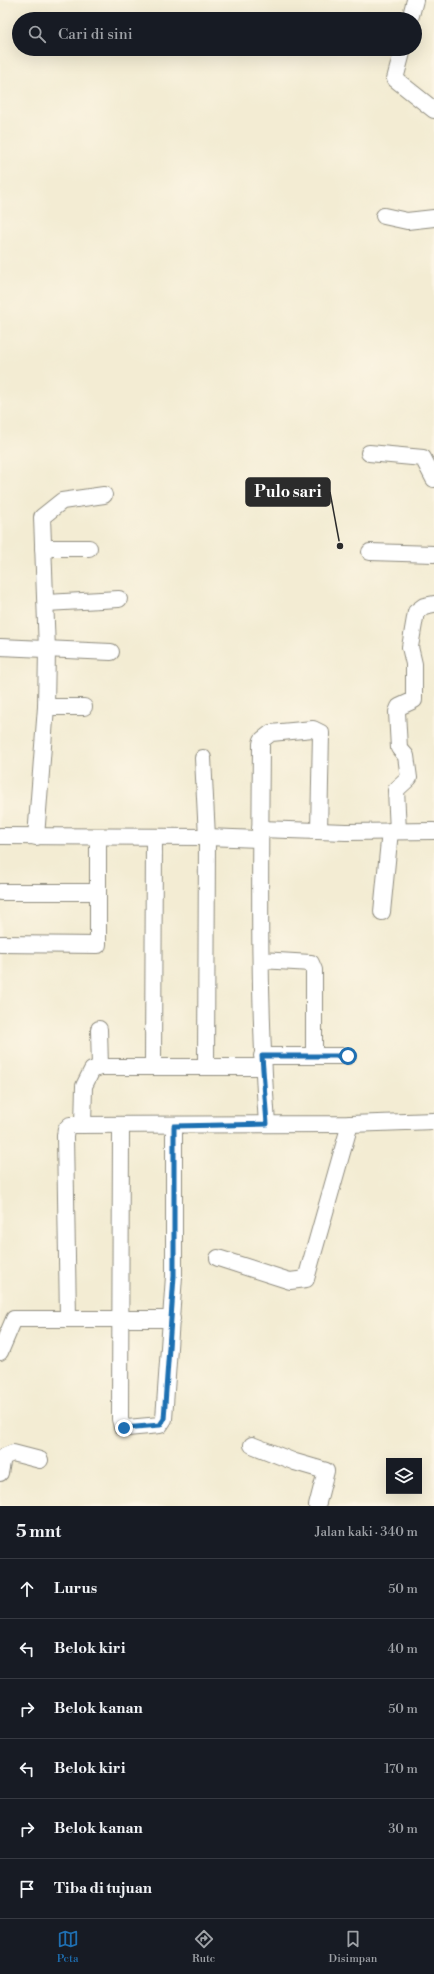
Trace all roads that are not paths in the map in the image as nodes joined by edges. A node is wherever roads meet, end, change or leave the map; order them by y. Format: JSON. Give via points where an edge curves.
{"nodes":[{"id":1,"x":415,"y":0,"type":"edge"},
{"id":2,"x":412,"y":12,"type":"edge"},
{"id":3,"x":401,"y":56,"type":"edge"},
{"id":4,"x":434,"y":110,"type":"edge"},
{"id":5,"x":384,"y":216,"type":"dead end"},
{"id":6,"x":434,"y":218,"type":"edge"},
{"id":7,"x":369,"y":453,"type":"dead end"},
{"id":8,"x":434,"y":479,"type":"edge"},
{"id":9,"x":104,"y":495,"type":"dead end"},
{"id":10,"x":43,"y":548,"type":"junction"},
{"id":11,"x":89,"y":548,"type":"dead end"},
{"id":12,"x":370,"y":552,"type":"dead end"},
{"id":13,"x":434,"y":554,"type":"edge"},
{"id":14,"x":119,"y":599,"type":"dead end"},
{"id":15,"x":46,"y":602,"type":"junction"},
{"id":16,"x":434,"y":604,"type":"edge"},
{"id":17,"x":0,"y":647,"type":"edge"},
{"id":18,"x":47,"y":650,"type":"junction"},
{"id":19,"x":112,"y":652,"type":"dead end"},
{"id":20,"x":46,"y":706,"type":"junction"},
{"id":21,"x":84,"y":708,"type":"dead end"},
{"id":22,"x":204,"y":758,"type":"dead end"},
{"id":23,"x":319,"y":831,"type":"junction"},
{"id":24,"x":394,"y":831,"type":"junction"},
{"id":25,"x":434,"y":831,"type":"edge"},
{"id":26,"x":260,"y":834,"type":"junction"},
{"id":27,"x":0,"y":836,"type":"edge"},
{"id":28,"x":36,"y":837,"type":"junction"},
{"id":29,"x":98,"y":837,"type":"junction"},
{"id":30,"x":154,"y":837,"type":"junction"},
{"id":31,"x":207,"y":837,"type":"junction"},
{"id":32,"x":0,"y":892,"type":"edge"},
{"id":33,"x":97,"y":892,"type":"junction"},
{"id":34,"x":382,"y":912,"type":"dead end"},
{"id":35,"x":0,"y":944,"type":"edge"},
{"id":36,"x":261,"y":960,"type":"junction"},
{"id":37,"x":99,"y":1029,"type":"dead end"},
{"id":38,"x":314,"y":1055,"type":"junction"},
{"id":39,"x":348,"y":1056,"type":"dead end"},
{"id":40,"x":262,"y":1062,"type":"junction"},
{"id":41,"x":100,"y":1066,"type":"junction"},
{"id":42,"x":153,"y":1066,"type":"junction"},
{"id":43,"x":206,"y":1067,"type":"junction"},
{"id":44,"x":434,"y":1121,"type":"edge"},
{"id":45,"x":267,"y":1124,"type":"junction"},
{"id":46,"x":350,"y":1124,"type":"junction"},
{"id":47,"x":83,"y":1125,"type":"junction"},
{"id":48,"x":121,"y":1126,"type":"junction"},
{"id":49,"x":174,"y":1126,"type":"junction"},
{"id":50,"x":218,"y":1258,"type":"dead end"},
{"id":51,"x":68,"y":1318,"type":"junction"},
{"id":52,"x":122,"y":1318,"type":"junction"},
{"id":53,"x":172,"y":1319,"type":"junction"},
{"id":54,"x":0,"y":1352,"type":"edge"},
{"id":55,"x":252,"y":1445,"type":"dead end"},
{"id":56,"x":40,"y":1460,"type":"dead end"},
{"id":57,"x":0,"y":1473,"type":"edge"},
{"id":58,"x":317,"y":1506,"type":"edge"}],
"edges":[{"from":1,"to":2,"type":"street"},
{"from":3,"to":4,"type":"street","via":[[395,79]]},
{"from":5,"to":6,"type":"street","via":[[407,221]]},
{"from":7,"to":8,"type":"street","via":[[423,458]]},
{"from":9,"to":10,"type":"street","via":[[62,501],[42,518]]},
{"from":10,"to":11,"type":"street"},
{"from":10,"to":15,"type":"street"},
{"from":12,"to":13,"type":"street"},
{"from":14,"to":15,"type":"street"},
{"from":15,"to":18,"type":"street"},
{"from":16,"to":24,"type":"street","via":[[424,606],[416,612],[410,647],[414,664],[414,700],[399,706],[397,712],[399,748],[406,756],[409,778],[396,790]]},
{"from":17,"to":18,"type":"street"},
{"from":18,"to":19,"type":"street"},
{"from":18,"to":20,"type":"street"},
{"from":20,"to":21,"type":"street"},
{"from":20,"to":28,"type":"street"},
{"from":22,"to":31,"type":"street"},
{"from":23,"to":24,"type":"street"},
{"from":23,"to":26,"type":"street"},
{"from":23,"to":26,"type":"street","via":[[322,738],[321,733],[313,729],[271,733],[262,740]]},
{"from":24,"to":25,"type":"street"},
{"from":24,"to":34,"type":"street"},
{"from":26,"to":31,"type":"street"},
{"from":26,"to":36,"type":"street"},
{"from":27,"to":28,"type":"street"},
{"from":28,"to":29,"type":"street"},
{"from":29,"to":30,"type":"street"},
{"from":29,"to":33,"type":"street"},
{"from":30,"to":31,"type":"street"},
{"from":30,"to":42,"type":"street"},
{"from":31,"to":43,"type":"street"},
{"from":32,"to":33,"type":"street"},
{"from":33,"to":35,"type":"street","via":[[98,945]]},
{"from":36,"to":38,"type":"street","via":[[311,963],[314,970]]},
{"from":36,"to":40,"type":"street"},
{"from":37,"to":41,"type":"street"},
{"from":38,"to":39,"type":"street"},
{"from":38,"to":40,"type":"street"},
{"from":40,"to":43,"type":"street"},
{"from":40,"to":45,"type":"street"},
{"from":41,"to":42,"type":"street"},
{"from":41,"to":47,"type":"street","via":[[92,1070],[84,1086]]},
{"from":42,"to":43,"type":"street"},
{"from":44,"to":46,"type":"street"},
{"from":45,"to":46,"type":"street"},
{"from":45,"to":49,"type":"street"},
{"from":46,"to":50,"type":"street","via":[[306,1279],[290,1281]]},
{"from":47,"to":48,"type":"street"},
{"from":47,"to":51,"type":"street","via":[[68,1127],[65,1136]]},
{"from":48,"to":49,"type":"street"},
{"from":48,"to":52,"type":"street"},
{"from":49,"to":53,"type":"street"},
{"from":51,"to":52,"type":"street"},
{"from":51,"to":54,"type":"street","via":[[14,1319]]},
{"from":52,"to":53,"type":"street"},
{"from":52,"to":53,"type":"street","via":[[120,1419],[122,1427],[127,1428],[160,1425],[163,1422]]},
{"from":55,"to":58,"type":"street","via":[[326,1471]]},
{"from":56,"to":57,"type":"street","via":[[13,1453],[3,1457]]}]}
